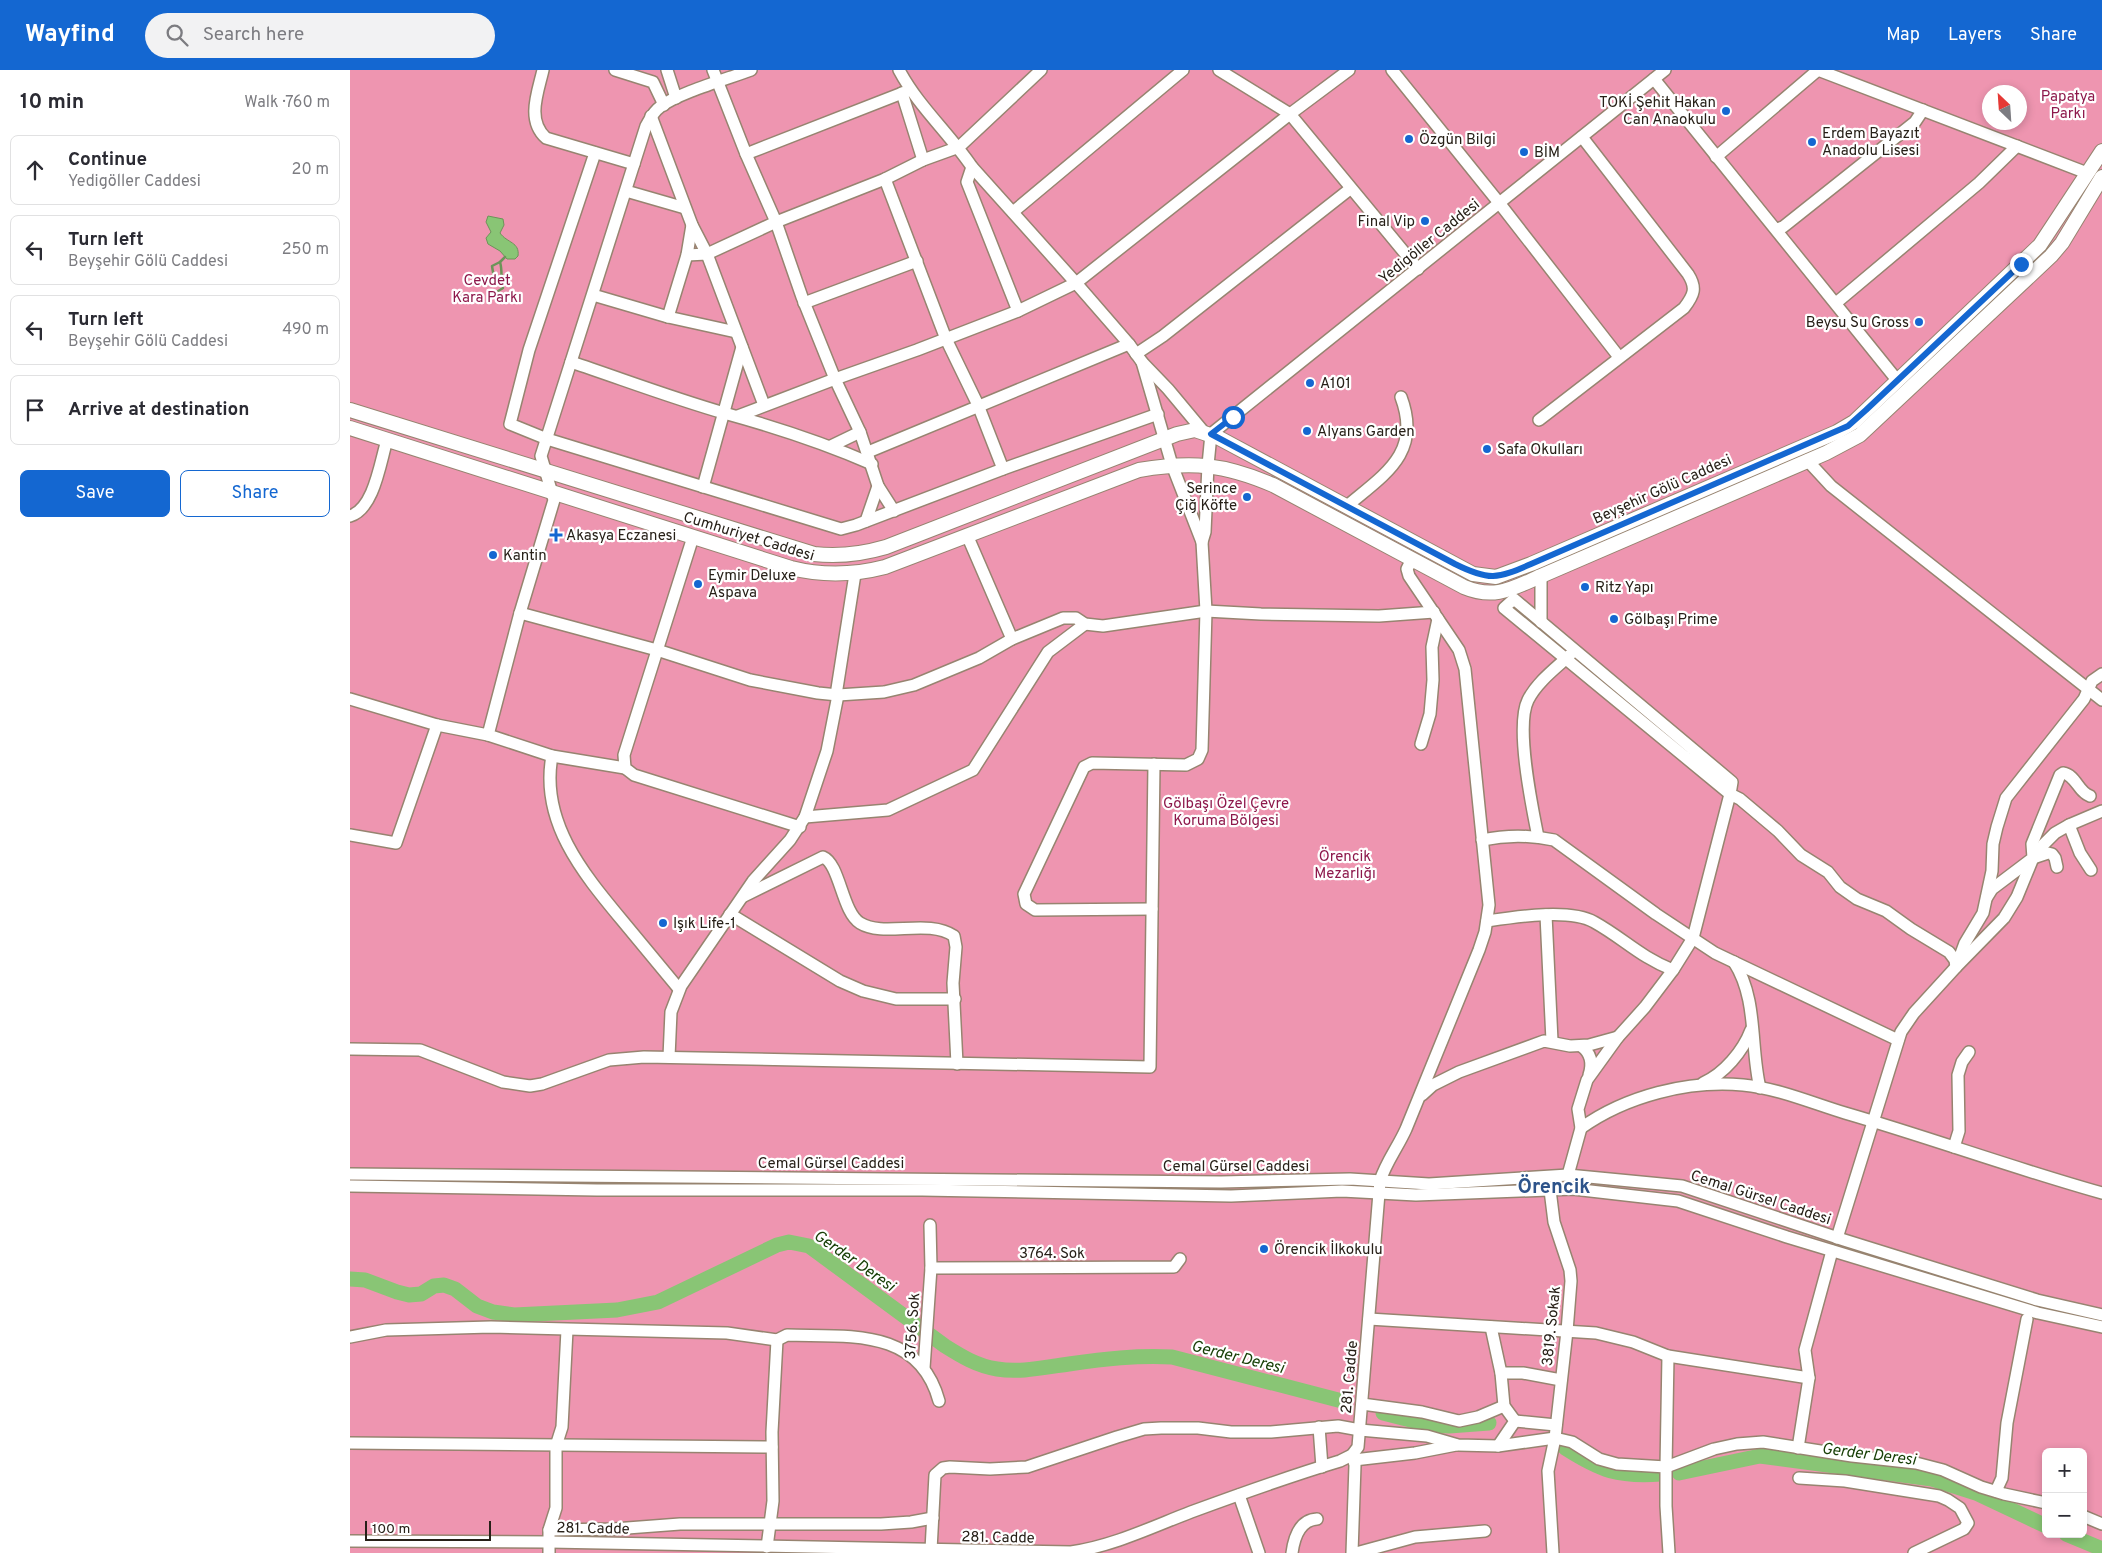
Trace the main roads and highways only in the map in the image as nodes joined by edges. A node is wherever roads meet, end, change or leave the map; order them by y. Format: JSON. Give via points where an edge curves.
{"nodes":[{"id":1,"x":2102,"y":151,"type":"edge"},
{"id":2,"x":2091,"y":173,"type":"edge"},
{"id":3,"x":2099,"y":183,"type":"edge"},
{"id":4,"x":350,"y":410,"type":"edge"},
{"id":5,"x":350,"y":428,"type":"edge"},
{"id":6,"x":1840,"y":438,"type":"junction"},
{"id":7,"x":1148,"y":444,"type":"joint"},
{"id":8,"x":1801,"y":447,"type":"junction"},
{"id":9,"x":1807,"y":460,"type":"junction"},
{"id":10,"x":1402,"y":536,"type":"junction"},
{"id":11,"x":1396,"y":550,"type":"junction"},
{"id":12,"x":1435,"y":554,"type":"junction"},
{"id":13,"x":1428,"y":568,"type":"junction"},
{"id":14,"x":1493,"y":577,"type":"junction"},
{"id":15,"x":1496,"y":593,"type":"junction"}],
"edges":[{"from":1,"to":2,"type":"main road","name":"Beyşehir Gölü Caddesi"},
{"from":2,"to":3,"type":"main road"},
{"from":2,"to":6,"type":"main road","name":"Beyşehir Gölü Caddesi","via":[[2036,250]]},
{"from":3,"to":6,"type":"main road","via":[[2051,256],[1869,428]]},
{"from":4,"to":7,"type":"main road","name":"Cumhuriyet Caddesi","via":[[814,554],[846,556],[886,547]]},
{"from":5,"to":11,"type":"main road","name":"Cumhuriyet Caddesi","via":[[806,572],[855,574],[885,567],[1140,470],[1172,465],[1224,468],[1273,484]]},
{"from":6,"to":8,"type":"main road","name":"Beyşehir Gölü Caddesi"},
{"from":6,"to":9,"type":"main road"},
{"from":7,"to":10,"type":"main road","name":"Beyşehir Gölü Caddesi","via":[[1188,431],[1207,433]]},
{"from":8,"to":9,"type":"main road"},
{"from":8,"to":14,"type":"main road","name":"Beyşehir Gölü Caddesi","via":[[1512,572]]},
{"from":9,"to":15,"type":"main road"},
{"from":10,"to":11,"type":"main road"},
{"from":10,"to":12,"type":"main road","name":"Beyşehir Gölü Caddesi"},
{"from":11,"to":13,"type":"main road","name":"Cumhuriyet Caddesi"},
{"from":12,"to":13,"type":"main road"},
{"from":12,"to":14,"type":"main road","name":"Beyşehir Gölü Caddesi","via":[[1473,574]]},
{"from":13,"to":15,"type":"main road","name":"Cumhuriyet Caddesi","via":[[1474,591]]},
{"from":14,"to":15,"type":"main road"}]}
